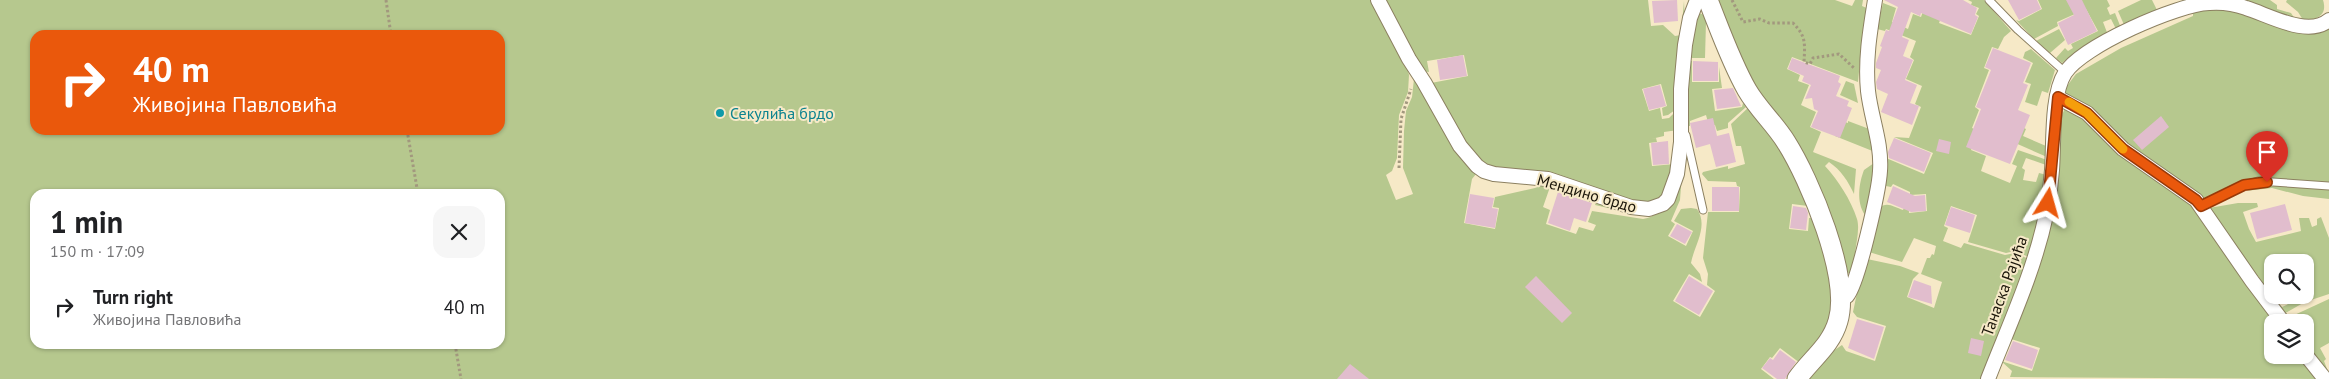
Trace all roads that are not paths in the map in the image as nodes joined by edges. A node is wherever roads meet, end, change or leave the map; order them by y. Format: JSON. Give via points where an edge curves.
{"nodes":[{"id":1,"x":1378,"y":0,"type":"edge"},
{"id":2,"x":1697,"y":0,"type":"edge"},
{"id":3,"x":1708,"y":0,"type":"edge"},
{"id":4,"x":1875,"y":0,"type":"edge"},
{"id":5,"x":1989,"y":0,"type":"edge"},
{"id":6,"x":2329,"y":20,"type":"edge"},
{"id":7,"x":2065,"y":72,"type":"junction"},
{"id":8,"x":2058,"y":97,"type":"junction"},
{"id":9,"x":1682,"y":128,"type":"junction"},
{"id":10,"x":2329,"y":186,"type":"edge"},
{"id":11,"x":2201,"y":206,"type":"junction"},
{"id":12,"x":1702,"y":210,"type":"dead end"},
{"id":13,"x":1840,"y":299,"type":"junction"},
{"id":14,"x":2277,"y":314,"type":"edge"},
{"id":15,"x":2313,"y":364,"type":"edge"},
{"id":16,"x":1797,"y":379,"type":"edge"},
{"id":17,"x":1988,"y":379,"type":"edge"},
{"id":18,"x":2325,"y":379,"type":"edge"}],
"edges":[{"from":1,"to":9,"type":"street","name":"Мендино брдо","via":[[1460,146],[1484,171],[1548,178],[1639,209],[1656,208],[1668,199],[1677,174]]},
{"from":2,"to":9,"type":"street","name":"Мендино брдо","via":[[1685,45]]},
{"from":3,"to":13,"type":"street","via":[[1748,92],[1786,141],[1808,183],[1828,238]]},
{"from":4,"to":13,"type":"street","via":[[1867,74],[1880,149],[1880,171],[1857,272],[1848,295]]},
{"from":5,"to":7,"type":"lane"},
{"from":6,"to":7,"type":"street","via":[[2306,26],[2221,3],[2193,4],[2166,13],[2108,41],[2085,54]]},
{"from":7,"to":8,"type":"street","name":"Танаска Рајића"},
{"from":8,"to":11,"type":"street","via":[[2087,113],[2123,149]]},
{"from":8,"to":17,"type":"street","name":"Танаска Рајића","via":[[2050,190],[2040,240],[2021,299]]},
{"from":9,"to":12,"type":"lane","name":"Мендино брдо"},
{"from":10,"to":11,"type":"lane","via":[[2258,182],[2244,185]]},
{"from":11,"to":14,"type":"street"},
{"from":13,"to":16,"type":"street","via":[[1834,334]]},
{"from":15,"to":18,"type":"street"}]}
